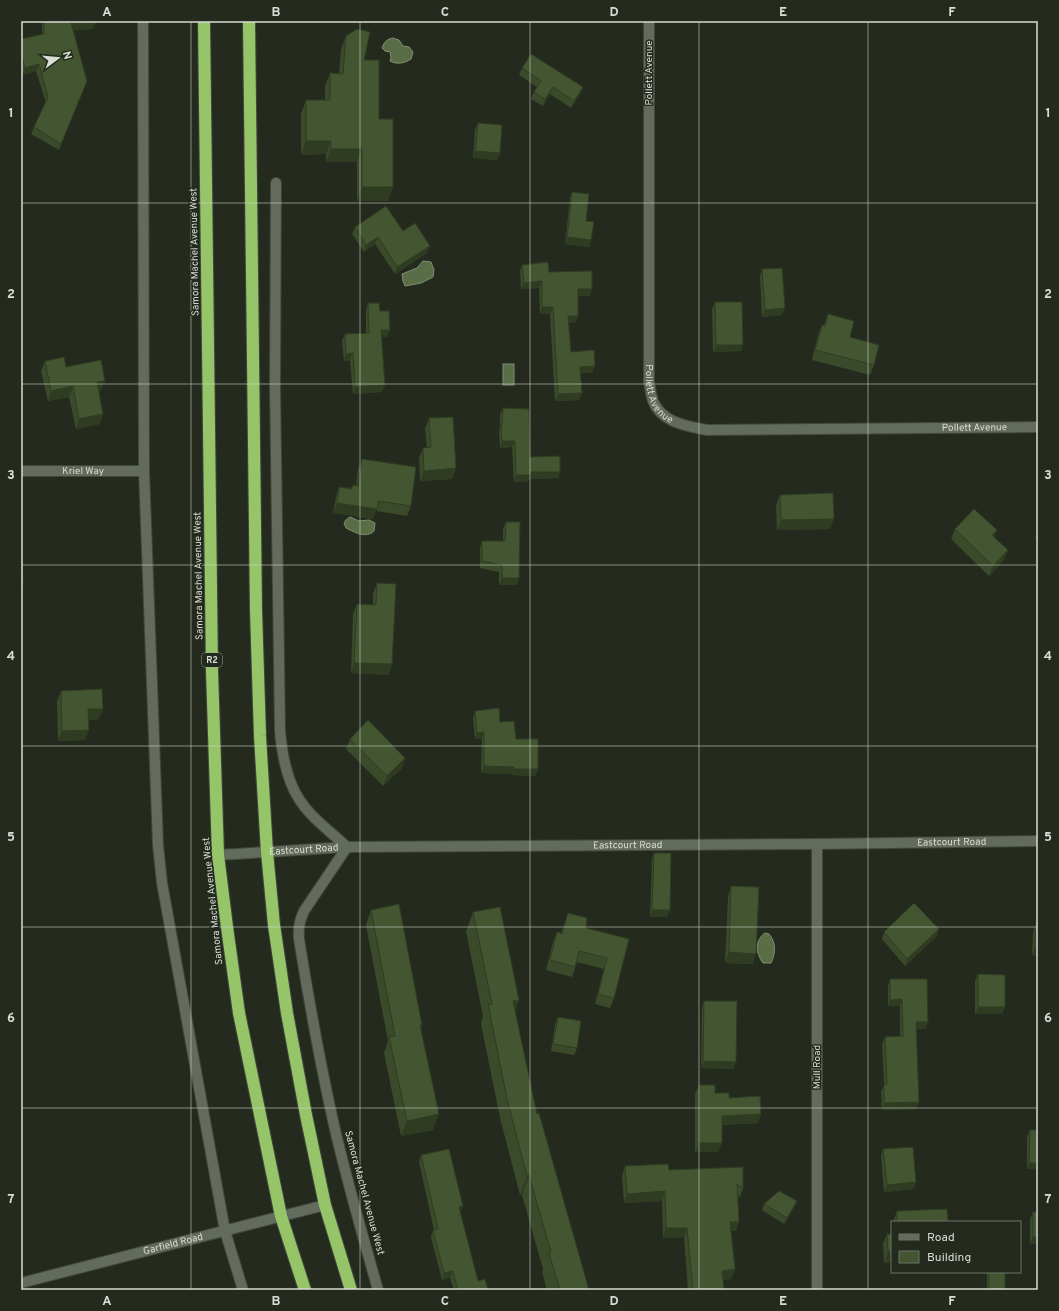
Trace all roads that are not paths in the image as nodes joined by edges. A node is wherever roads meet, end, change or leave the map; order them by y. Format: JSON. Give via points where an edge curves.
{"nodes":[{"id":1,"x":143,"y":21,"type":"edge"},
{"id":2,"x":204,"y":21,"type":"edge"},
{"id":3,"x":249,"y":21,"type":"edge"},
{"id":4,"x":649,"y":21,"type":"edge"},
{"id":5,"x":276,"y":183,"type":"dead end"},
{"id":6,"x":1038,"y":427,"type":"edge"},
{"id":7,"x":21,"y":471,"type":"edge"},
{"id":8,"x":144,"y":471,"type":"junction"},
{"id":9,"x":1038,"y":841,"type":"edge"},
{"id":10,"x":817,"y":844,"type":"junction"},
{"id":11,"x":347,"y":847,"type":"junction"},
{"id":12,"x":267,"y":852,"type":"junction"},
{"id":13,"x":218,"y":855,"type":"junction"},
{"id":14,"x":325,"y":1205,"type":"junction"},
{"id":15,"x":281,"y":1216,"type":"junction"},
{"id":16,"x":225,"y":1231,"type":"junction"},
{"id":17,"x":21,"y":1284,"type":"edge"},
{"id":18,"x":243,"y":1290,"type":"edge"},
{"id":19,"x":305,"y":1290,"type":"edge"},
{"id":20,"x":351,"y":1290,"type":"edge"},
{"id":21,"x":378,"y":1290,"type":"edge"},
{"id":22,"x":817,"y":1290,"type":"edge"}],
"edges":[{"from":1,"to":8,"type":"street"},
{"from":2,"to":13,"type":"highway","name":"Samora Machel Avenue West","number":"R2","via":[[212,671]]},
{"from":3,"to":12,"type":"highway","via":[[256,610]]},
{"from":4,"to":6,"type":"street","name":"Pollett Avenue","via":[[649,382],[653,402],[665,418],[707,430]]},
{"from":5,"to":11,"type":"street","via":[[275,385],[280,731],[289,778],[299,799],[314,818]]},
{"from":7,"to":8,"type":"street","name":"Kriel Way"},
{"from":8,"to":16,"type":"street","via":[[156,826],[160,865]]},
{"from":9,"to":10,"type":"street","name":"Eastcourt Road"},
{"from":10,"to":11,"type":"street","name":"Eastcourt Road"},
{"from":10,"to":22,"type":"street","name":"Mull Road"},
{"from":11,"to":12,"type":"street","name":"Eastcourt Road"},
{"from":11,"to":21,"type":"street","name":"Samora Machel Avenue West","via":[[304,911],[298,928],[330,1108]]},
{"from":12,"to":13,"type":"street","name":"Eastcourt Road"},
{"from":12,"to":14,"type":"highway","via":[[274,926],[287,1013]]},
{"from":13,"to":15,"type":"highway","name":"Samora Machel Avenue West","number":"R2","via":[[239,1013]]},
{"from":14,"to":15,"type":"street","name":"Garfield Road"},
{"from":14,"to":20,"type":"highway"},
{"from":15,"to":16,"type":"street","name":"Garfield Road"},
{"from":15,"to":19,"type":"highway","name":"Samora Machel Avenue West","number":"R2"},
{"from":16,"to":17,"type":"street","name":"Garfield Road"},
{"from":16,"to":18,"type":"street"}]}
